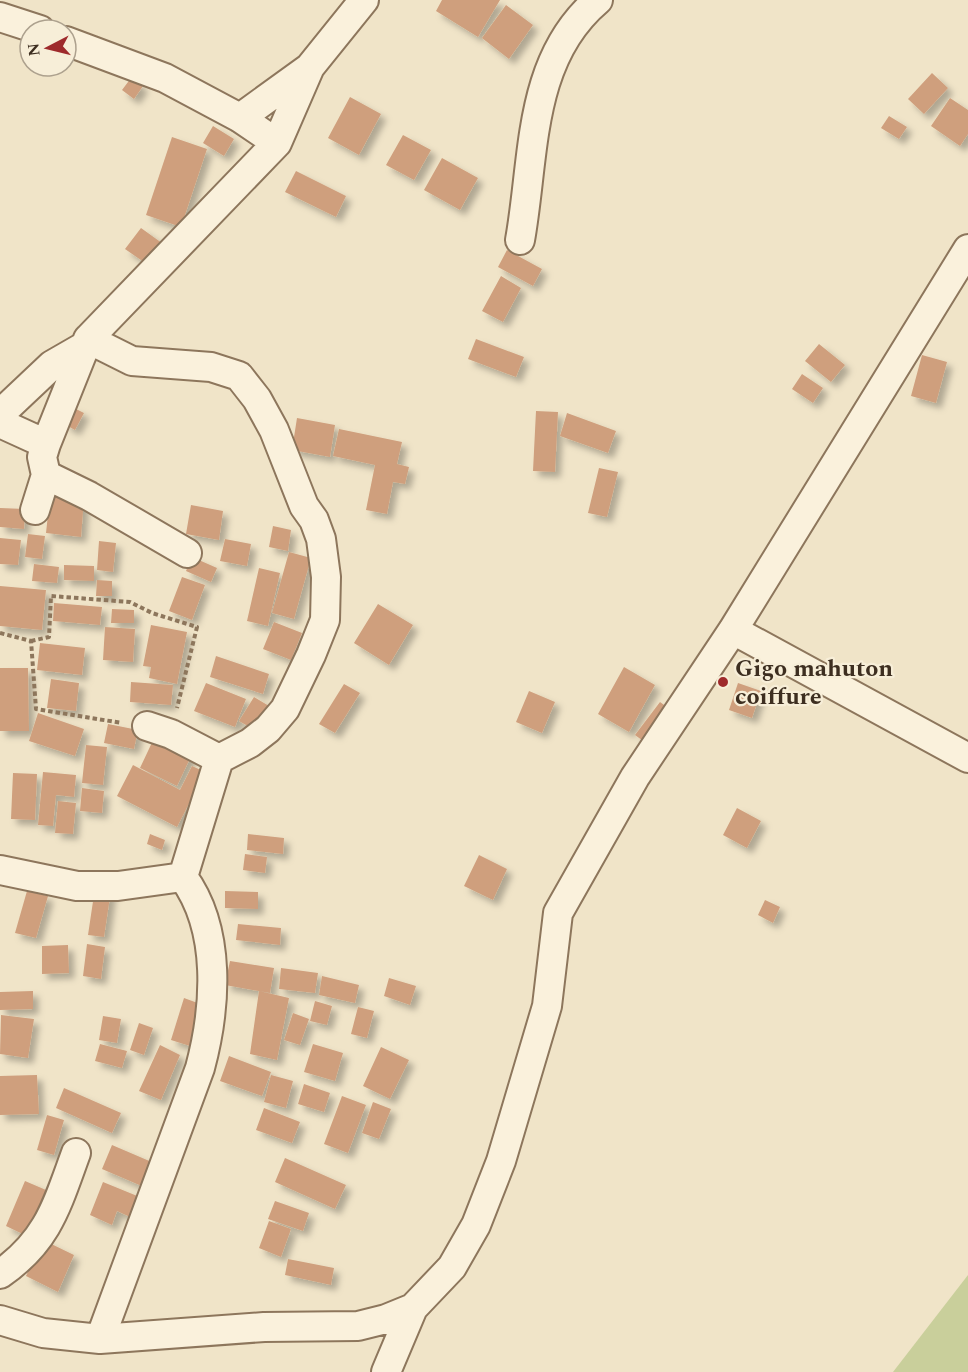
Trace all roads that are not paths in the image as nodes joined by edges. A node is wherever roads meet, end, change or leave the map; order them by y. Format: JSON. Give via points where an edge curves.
{"nodes":[{"id":1,"x":364,"y":0,"type":"edge"},
{"id":2,"x":598,"y":0,"type":"edge"},
{"id":3,"x":0,"y":17,"type":"edge"},
{"id":4,"x":18,"y":23,"type":"edge"},
{"id":5,"x":78,"y":45,"type":"edge"},
{"id":6,"x":310,"y":67,"type":"junction"},
{"id":7,"x":240,"y":118,"type":"junction"},
{"id":8,"x":277,"y":143,"type":"junction"},
{"id":9,"x":519,"y":240,"type":"dead end"},
{"id":10,"x":968,"y":249,"type":"edge"},
{"id":11,"x":87,"y":343,"type":"junction"},
{"id":12,"x":0,"y":414,"type":"edge"},
{"id":13,"x":0,"y":423,"type":"edge"},
{"id":14,"x":46,"y":444,"type":"junction"},
{"id":15,"x":46,"y":475,"type":"junction"},
{"id":16,"x":35,"y":510,"type":"dead end"},
{"id":17,"x":188,"y":553,"type":"dead end"},
{"id":18,"x":733,"y":630,"type":"junction"},
{"id":19,"x":159,"y":730,"type":"road end"},
{"id":20,"x":968,"y":758,"type":"edge"},
{"id":21,"x":219,"y":759,"type":"junction"},
{"id":22,"x":0,"y":870,"type":"edge"},
{"id":23,"x":183,"y":877,"type":"junction"},
{"id":24,"x":76,"y":1153,"type":"dead end"},
{"id":25,"x":0,"y":1274,"type":"edge"},
{"id":26,"x":412,"y":1308,"type":"junction"},
{"id":27,"x":0,"y":1320,"type":"edge"},
{"id":28,"x":100,"y":1339,"type":"junction"},
{"id":29,"x":386,"y":1372,"type":"edge"}],
"edges":[{"from":1,"to":6,"type":"street"},
{"from":2,"to":9,"type":"street","via":[[560,44],[544,83]]},
{"from":3,"to":4,"type":"street"},
{"from":5,"to":7,"type":"street","via":[[165,78]]},
{"from":6,"to":7,"type":"street"},
{"from":6,"to":8,"type":"street"},
{"from":7,"to":8,"type":"street"},
{"from":8,"to":11,"type":"street"},
{"from":10,"to":18,"type":"street"},
{"from":11,"to":12,"type":"street","via":[[52,365]]},
{"from":11,"to":14,"type":"street"},
{"from":11,"to":21,"type":"street","via":[[132,361],[211,367],[239,376],[274,430],[321,539],[326,577],[325,620],[311,656],[285,709],[268,729]]},
{"from":13,"to":14,"type":"street"},
{"from":14,"to":15,"type":"street","via":[[42,457]]},
{"from":15,"to":16,"type":"street"},
{"from":15,"to":17,"type":"street"},
{"from":18,"to":20,"type":"street"},
{"from":18,"to":26,"type":"street","via":[[635,777],[558,914],[546,1006],[501,1161],[476,1225],[452,1267]]},
{"from":19,"to":21,"type":"street"},
{"from":21,"to":23,"type":"street"},
{"from":22,"to":23,"type":"street","via":[[77,886],[118,886]]},
{"from":23,"to":28,"type":"street","via":[[197,895],[204,914],[212,995],[207,1041]]},
{"from":24,"to":25,"type":"street","via":[[55,1210],[34,1247]]},
{"from":26,"to":28,"type":"street","via":[[358,1326],[264,1327]]},
{"from":26,"to":29,"type":"street"},
{"from":27,"to":28,"type":"street","via":[[43,1334]]}]}
